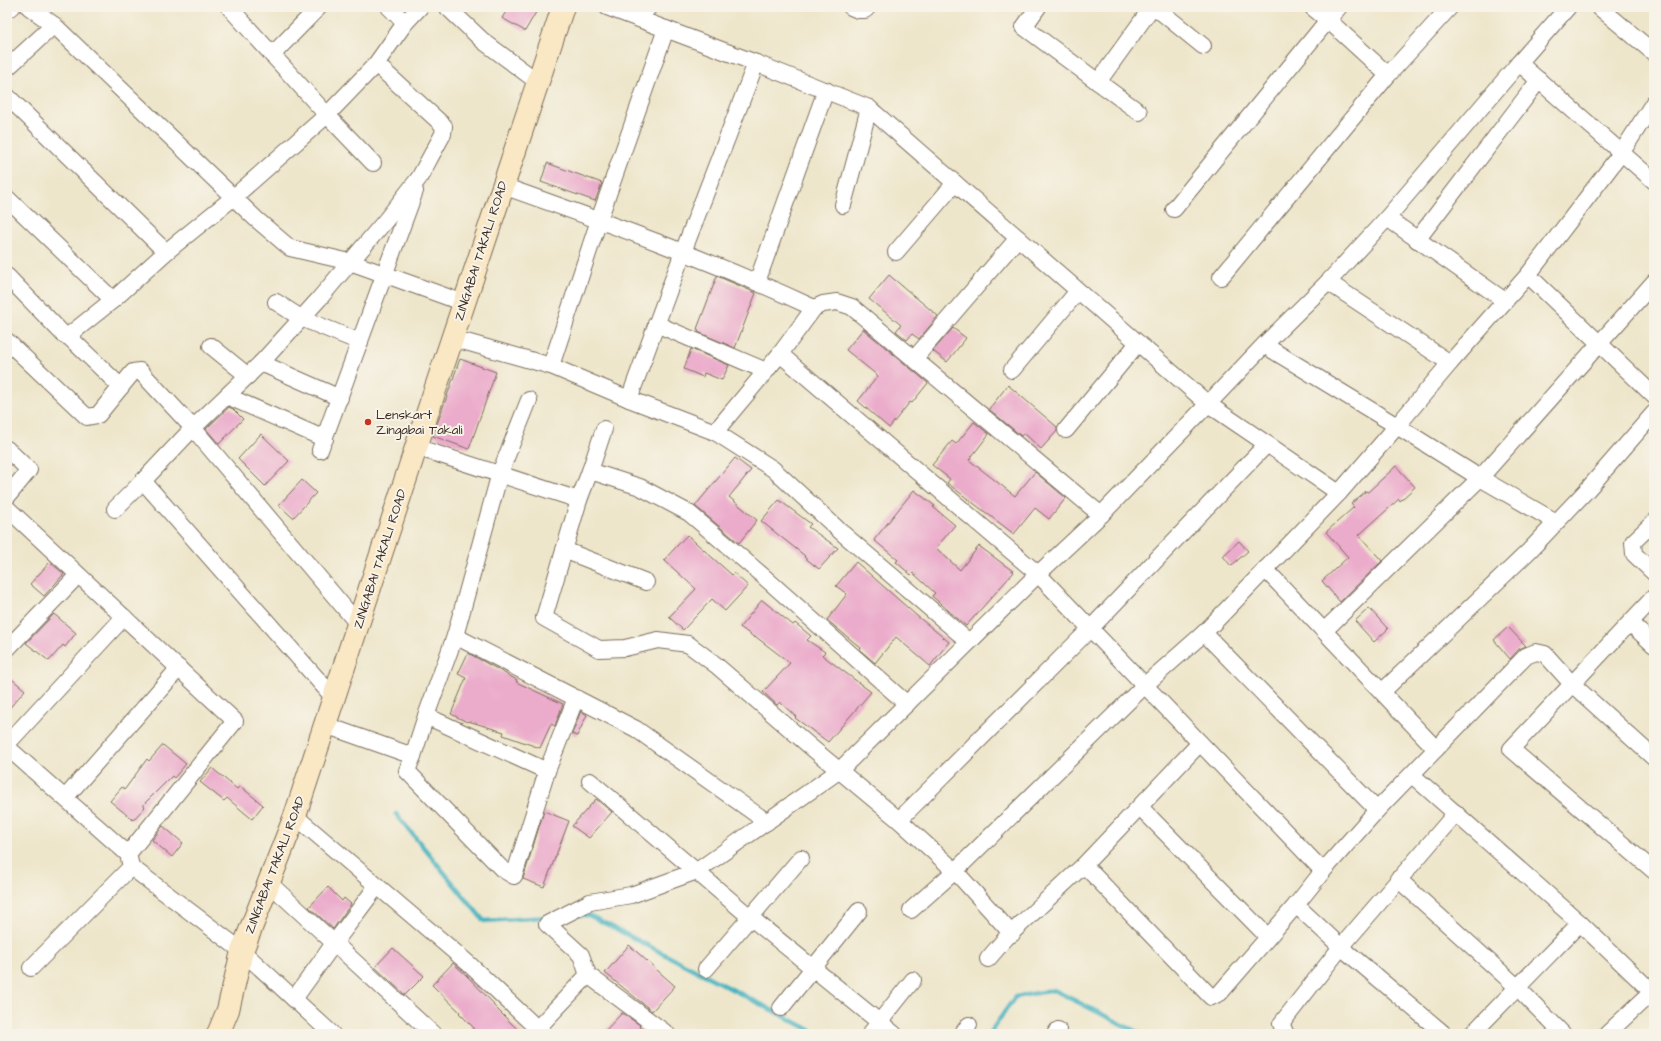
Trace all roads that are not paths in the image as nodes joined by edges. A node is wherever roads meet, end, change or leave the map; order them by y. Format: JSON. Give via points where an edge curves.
{"nodes":[{"id":1,"x":12,"y":7,"type":"edge"},
{"id":2,"x":29,"y":7,"type":"edge"},
{"id":3,"x":229,"y":7,"type":"edge"},
{"id":4,"x":319,"y":7,"type":"edge"},
{"id":5,"x":389,"y":7,"type":"edge"},
{"id":6,"x":420,"y":7,"type":"edge"},
{"id":7,"x":447,"y":7,"type":"edge"},
{"id":8,"x":563,"y":7,"type":"edge"},
{"id":9,"x":606,"y":7,"type":"edge"},
{"id":10,"x":649,"y":7,"type":"edge"},
{"id":11,"x":851,"y":7,"type":"edge"},
{"id":12,"x":868,"y":7,"type":"edge"},
{"id":13,"x":1038,"y":7,"type":"edge"},
{"id":14,"x":1153,"y":7,"type":"edge"},
{"id":15,"x":1312,"y":7,"type":"edge"},
{"id":16,"x":1339,"y":7,"type":"edge"},
{"id":17,"x":1450,"y":7,"type":"edge"},
{"id":18,"x":1568,"y":7,"type":"edge"},
{"id":19,"x":1599,"y":7,"type":"edge"},
{"id":20,"x":7,"y":9,"type":"edge"},
{"id":21,"x":637,"y":18,"type":"junction"},
{"id":22,"x":1328,"y":20,"type":"junction"},
{"id":23,"x":405,"y":23,"type":"junction"},
{"id":24,"x":54,"y":25,"type":"junction"},
{"id":25,"x":666,"y":29,"type":"junction"},
{"id":26,"x":1203,"y":46,"type":"dead end"},
{"id":27,"x":1654,"y":53,"type":"edge"},
{"id":28,"x":272,"y":55,"type":"junction"},
{"id":29,"x":756,"y":63,"type":"junction"},
{"id":30,"x":1519,"y":63,"type":"junction"},
{"id":31,"x":376,"y":64,"type":"junction"},
{"id":32,"x":7,"y":68,"type":"edge"},
{"id":33,"x":1388,"y":75,"type":"junction"},
{"id":34,"x":1539,"y":80,"type":"junction"},
{"id":35,"x":538,"y":82,"type":"junction"},
{"id":36,"x":1098,"y":82,"type":"junction"},
{"id":37,"x":826,"y":90,"type":"junction"},
{"id":38,"x":7,"y":96,"type":"edge"},
{"id":39,"x":1654,"y":102,"type":"edge"},
{"id":40,"x":869,"y":108,"type":"junction"},
{"id":41,"x":1139,"y":112,"type":"dead end"},
{"id":42,"x":327,"y":115,"type":"junction"},
{"id":43,"x":1622,"y":152,"type":"junction"},
{"id":44,"x":373,"y":163,"type":"dead end"},
{"id":45,"x":419,"y":178,"type":"junction"},
{"id":46,"x":1654,"y":180,"type":"edge"},
{"id":47,"x":955,"y":183,"type":"junction"},
{"id":48,"x":503,"y":186,"type":"junction"},
{"id":49,"x":234,"y":197,"type":"junction"},
{"id":50,"x":7,"y":198,"type":"edge"},
{"id":51,"x":843,"y":205,"type":"dead end"},
{"id":52,"x":1174,"y":210,"type":"dead end"},
{"id":53,"x":1387,"y":218,"type":"junction"},
{"id":54,"x":599,"y":220,"type":"junction"},
{"id":55,"x":1018,"y":238,"type":"junction"},
{"id":56,"x":1417,"y":240,"type":"junction"},
{"id":57,"x":166,"y":252,"type":"junction"},
{"id":58,"x":683,"y":252,"type":"junction"},
{"id":59,"x":896,"y":252,"type":"dead end"},
{"id":60,"x":350,"y":262,"type":"junction"},
{"id":61,"x":385,"y":275,"type":"junction"},
{"id":62,"x":1528,"y":275,"type":"junction"},
{"id":63,"x":7,"y":276,"type":"edge"},
{"id":64,"x":1221,"y":277,"type":"dead end"},
{"id":65,"x":757,"y":282,"type":"junction"},
{"id":66,"x":1328,"y":282,"type":"junction"},
{"id":67,"x":1654,"y":283,"type":"edge"},
{"id":68,"x":1078,"y":291,"type":"junction"},
{"id":69,"x":113,"y":300,"type":"junction"},
{"id":70,"x":1505,"y":301,"type":"junction"},
{"id":71,"x":276,"y":302,"type":"dead end"},
{"id":72,"x":464,"y":303,"type":"junction"},
{"id":73,"x":814,"y":308,"type":"junction"},
{"id":74,"x":300,"y":318,"type":"junction"},
{"id":75,"x":656,"y":324,"type":"junction"},
{"id":76,"x":68,"y":336,"type":"junction"},
{"id":77,"x":452,"y":338,"type":"junction"},
{"id":78,"x":7,"y":341,"type":"edge"},
{"id":79,"x":360,"y":342,"type":"junction"},
{"id":80,"x":1138,"y":343,"type":"junction"},
{"id":81,"x":1599,"y":344,"type":"junction"},
{"id":82,"x":1264,"y":345,"type":"junction"},
{"id":83,"x":211,"y":346,"type":"dead end"},
{"id":84,"x":780,"y":354,"type":"junction"},
{"id":85,"x":914,"y":359,"type":"junction"},
{"id":86,"x":260,"y":363,"type":"junction"},
{"id":87,"x":1450,"y":363,"type":"junction"},
{"id":88,"x":551,"y":366,"type":"junction"},
{"id":89,"x":1012,"y":370,"type":"dead end"},
{"id":90,"x":766,"y":371,"type":"junction"},
{"id":91,"x":248,"y":376,"type":"junction"},
{"id":92,"x":121,"y":387,"type":"junction"},
{"id":93,"x":227,"y":396,"type":"junction"},
{"id":94,"x":1654,"y":396,"type":"edge"},
{"id":95,"x":340,"y":398,"type":"junction"},
{"id":96,"x":629,"y":399,"type":"junction"},
{"id":97,"x":529,"y":400,"type":"dead end"},
{"id":98,"x":1208,"y":404,"type":"junction"},
{"id":99,"x":1654,"y":413,"type":"edge"},
{"id":100,"x":1397,"y":426,"type":"junction"},
{"id":101,"x":193,"y":428,"type":"junction"},
{"id":102,"x":604,"y":429,"type":"dead end"},
{"id":103,"x":1066,"y":430,"type":"dead end"},
{"id":104,"x":715,"y":432,"type":"junction"},
{"id":105,"x":1267,"y":444,"type":"junction"},
{"id":106,"x":416,"y":447,"type":"junction"},
{"id":107,"x":7,"y":449,"type":"edge"},
{"id":108,"x":590,"y":471,"type":"junction"},
{"id":109,"x":500,"y":473,"type":"junction"},
{"id":110,"x":1480,"y":478,"type":"junction"},
{"id":111,"x":143,"y":481,"type":"junction"},
{"id":112,"x":1339,"y":493,"type":"junction"},
{"id":113,"x":7,"y":497,"type":"edge"},
{"id":114,"x":580,"y":500,"type":"junction"},
{"id":115,"x":7,"y":508,"type":"edge"},
{"id":116,"x":115,"y":509,"type":"dead end"},
{"id":117,"x":1101,"y":515,"type":"junction"},
{"id":118,"x":1556,"y":522,"type":"junction"},
{"id":119,"x":1654,"y":522,"type":"edge"},
{"id":120,"x":564,"y":550,"type":"junction"},
{"id":121,"x":1265,"y":569,"type":"junction"},
{"id":122,"x":1654,"y":573,"type":"edge"},
{"id":123,"x":1038,"y":574,"type":"junction"},
{"id":124,"x":78,"y":575,"type":"junction"},
{"id":125,"x":646,"y":582,"type":"dead end"},
{"id":126,"x":1654,"y":597,"type":"edge"},
{"id":127,"x":124,"y":618,"type":"junction"},
{"id":128,"x":1630,"y":623,"type":"junction"},
{"id":129,"x":358,"y":624,"type":"junction"},
{"id":130,"x":1091,"y":628,"type":"junction"},
{"id":131,"x":1324,"y":631,"type":"junction"},
{"id":132,"x":1204,"y":633,"type":"junction"},
{"id":133,"x":455,"y":636,"type":"junction"},
{"id":134,"x":969,"y":642,"type":"junction"},
{"id":135,"x":1654,"y":645,"type":"edge"},
{"id":136,"x":7,"y":649,"type":"edge"},
{"id":137,"x":178,"y":668,"type":"junction"},
{"id":138,"x":1572,"y":684,"type":"junction"},
{"id":139,"x":1145,"y":685,"type":"junction"},
{"id":140,"x":1383,"y":691,"type":"junction"},
{"id":141,"x":334,"y":698,"type":"junction"},
{"id":142,"x":576,"y":698,"type":"junction"},
{"id":143,"x":907,"y":704,"type":"junction"},
{"id":144,"x":426,"y":716,"type":"junction"},
{"id":145,"x":325,"y":725,"type":"junction"},
{"id":146,"x":1200,"y":743,"type":"junction"},
{"id":147,"x":7,"y":744,"type":"edge"},
{"id":148,"x":7,"y":747,"type":"edge"},
{"id":149,"x":1436,"y":749,"type":"junction"},
{"id":150,"x":413,"y":756,"type":"junction"},
{"id":151,"x":1654,"y":758,"type":"edge"},
{"id":152,"x":840,"y":770,"type":"junction"},
{"id":153,"x":547,"y":771,"type":"junction"},
{"id":154,"x":1412,"y":775,"type":"junction"},
{"id":155,"x":590,"y":781,"type":"dead end"},
{"id":156,"x":65,"y":798,"type":"junction"},
{"id":157,"x":1140,"y":807,"type":"junction"},
{"id":158,"x":1377,"y":810,"type":"junction"},
{"id":159,"x":1456,"y":813,"type":"junction"},
{"id":160,"x":295,"y":816,"type":"junction"},
{"id":161,"x":899,"y":820,"type":"junction"},
{"id":162,"x":767,"y":822,"type":"junction"},
{"id":163,"x":801,"y":858,"type":"dead end"},
{"id":164,"x":129,"y":861,"type":"junction"},
{"id":165,"x":1084,"y":865,"type":"junction"},
{"id":166,"x":1652,"y":866,"type":"edge"},
{"id":167,"x":955,"y":871,"type":"junction"},
{"id":168,"x":1323,"y":871,"type":"junction"},
{"id":169,"x":697,"y":872,"type":"junction"},
{"id":170,"x":1398,"y":879,"type":"junction"},
{"id":171,"x":269,"y":882,"type":"junction"},
{"id":172,"x":377,"y":886,"type":"junction"},
{"id":173,"x":1296,"y":905,"type":"junction"},
{"id":174,"x":911,"y":910,"type":"dead end"},
{"id":175,"x":859,"y":911,"type":"dead end"},
{"id":176,"x":750,"y":917,"type":"junction"},
{"id":177,"x":1580,"y":923,"type":"junction"},
{"id":178,"x":1012,"y":934,"type":"junction"},
{"id":179,"x":1268,"y":937,"type":"junction"},
{"id":180,"x":335,"y":942,"type":"junction"},
{"id":181,"x":1341,"y":947,"type":"junction"},
{"id":182,"x":242,"y":951,"type":"junction"},
{"id":183,"x":988,"y":959,"type":"dead end"},
{"id":184,"x":31,"y":968,"type":"dead end"},
{"id":185,"x":813,"y":968,"type":"junction"},
{"id":186,"x":706,"y":969,"type":"dead end"},
{"id":187,"x":588,"y":975,"type":"junction"},
{"id":188,"x":913,"y":980,"type":"dead end"},
{"id":189,"x":1517,"y":987,"type":"junction"},
{"id":190,"x":1653,"y":992,"type":"edge"},
{"id":191,"x":294,"y":999,"type":"junction"},
{"id":192,"x":781,"y":1008,"type":"dead end"},
{"id":193,"x":874,"y":1028,"type":"edge"},
{"id":194,"x":538,"y":1032,"type":"edge"},
{"id":195,"x":218,"y":1034,"type":"edge"},
{"id":196,"x":332,"y":1034,"type":"edge"},
{"id":197,"x":433,"y":1034,"type":"edge"},
{"id":198,"x":667,"y":1034,"type":"edge"},
{"id":199,"x":894,"y":1034,"type":"edge"},
{"id":200,"x":1286,"y":1034,"type":"edge"},
{"id":201,"x":1444,"y":1034,"type":"edge"},
{"id":202,"x":1472,"y":1034,"type":"edge"},
{"id":203,"x":1563,"y":1034,"type":"edge"},
{"id":204,"x":1607,"y":1034,"type":"edge"}],
"edges":[{"from":1,"to":20,"type":"street"},
{"from":2,"to":24,"type":"street"},
{"from":3,"to":28,"type":"street"},
{"from":4,"to":28,"type":"street"},
{"from":5,"to":23,"type":"street"},
{"from":6,"to":23,"type":"street"},
{"from":7,"to":35,"type":"street","via":[[484,41]]},
{"from":8,"to":35,"type":"street","name":"ZINGABAI TAKALI ROAD"},
{"from":9,"to":21,"type":"street"},
{"from":10,"to":21,"type":"street"},
{"from":11,"to":12,"type":"street","via":[[858,10],[865,10]]},
{"from":13,"to":36,"type":"street","via":[[1024,27]]},
{"from":14,"to":26,"type":"street"},
{"from":14,"to":36,"type":"street"},
{"from":15,"to":22,"type":"street"},
{"from":16,"to":22,"type":"street"},
{"from":17,"to":33,"type":"street"},
{"from":18,"to":30,"type":"street"},
{"from":19,"to":27,"type":"street"},
{"from":21,"to":25,"type":"street"},
{"from":22,"to":33,"type":"street"},
{"from":22,"to":52,"type":"street"},
{"from":23,"to":31,"type":"street"},
{"from":24,"to":32,"type":"street"},
{"from":24,"to":49,"type":"street"},
{"from":25,"to":29,"type":"street"},
{"from":25,"to":54,"type":"street"},
{"from":28,"to":42,"type":"street"},
{"from":29,"to":37,"type":"street"},
{"from":29,"to":58,"type":"street"},
{"from":30,"to":34,"type":"street"},
{"from":30,"to":53,"type":"street"},
{"from":31,"to":42,"type":"street"},
{"from":31,"to":45,"type":"street","via":[[444,126],[443,134]]},
{"from":33,"to":64,"type":"street"},
{"from":34,"to":43,"type":"street"},
{"from":34,"to":56,"type":"street"},
{"from":35,"to":48,"type":"street","name":"ZINGABAI TAKALI ROAD"},
{"from":36,"to":41,"type":"street"},
{"from":37,"to":40,"type":"street"},
{"from":37,"to":65,"type":"street"},
{"from":38,"to":57,"type":"street"},
{"from":39,"to":43,"type":"street"},
{"from":40,"to":47,"type":"street"},
{"from":40,"to":51,"type":"street"},
{"from":42,"to":44,"type":"street"},
{"from":42,"to":49,"type":"street"},
{"from":43,"to":46,"type":"street"},
{"from":43,"to":62,"type":"street"},
{"from":45,"to":60,"type":"street"},
{"from":45,"to":61,"type":"street"},
{"from":47,"to":55,"type":"street"},
{"from":47,"to":59,"type":"street"},
{"from":48,"to":54,"type":"street"},
{"from":48,"to":72,"type":"street","name":"ZINGABAI TAKALI ROAD"},
{"from":49,"to":57,"type":"street"},
{"from":49,"to":60,"type":"street","via":[[290,248]]},
{"from":50,"to":69,"type":"street"},
{"from":53,"to":56,"type":"street"},
{"from":53,"to":66,"type":"street"},
{"from":54,"to":58,"type":"street"},
{"from":54,"to":88,"type":"street"},
{"from":55,"to":68,"type":"street"},
{"from":55,"to":85,"type":"street"},
{"from":56,"to":70,"type":"street"},
{"from":57,"to":69,"type":"street"},
{"from":58,"to":65,"type":"street"},
{"from":58,"to":75,"type":"street"},
{"from":60,"to":61,"type":"street"},
{"from":60,"to":74,"type":"street"},
{"from":61,"to":72,"type":"street"},
{"from":61,"to":79,"type":"street"},
{"from":62,"to":70,"type":"street"},
{"from":62,"to":81,"type":"street"},
{"from":63,"to":76,"type":"street","via":[[65,336]]},
{"from":65,"to":73,"type":"street"},
{"from":66,"to":82,"type":"street"},
{"from":66,"to":87,"type":"street"},
{"from":67,"to":81,"type":"street"},
{"from":68,"to":80,"type":"street"},
{"from":68,"to":89,"type":"street"},
{"from":69,"to":76,"type":"street"},
{"from":70,"to":87,"type":"street"},
{"from":71,"to":74,"type":"street"},
{"from":72,"to":77,"type":"street","name":"ZINGABAI TAKALI ROAD"},
{"from":73,"to":84,"type":"street"},
{"from":73,"to":85,"type":"street","via":[[837,302],[852,307]]},
{"from":74,"to":79,"type":"street"},
{"from":74,"to":86,"type":"street"},
{"from":75,"to":90,"type":"street"},
{"from":75,"to":96,"type":"street"},
{"from":76,"to":92,"type":"street"},
{"from":77,"to":88,"type":"street"},
{"from":77,"to":106,"type":"street","name":"ZINGABAI TAKALI ROAD"},
{"from":78,"to":92,"type":"street","via":[[87,417],[98,415]]},
{"from":79,"to":95,"type":"street"},
{"from":80,"to":98,"type":"street"},
{"from":80,"to":103,"type":"street"},
{"from":81,"to":94,"type":"street"},
{"from":81,"to":110,"type":"street"},
{"from":82,"to":98,"type":"street"},
{"from":82,"to":100,"type":"street"},
{"from":83,"to":91,"type":"street"},
{"from":84,"to":90,"type":"street"},
{"from":84,"to":123,"type":"street"},
{"from":85,"to":117,"type":"street"},
{"from":86,"to":91,"type":"street"},
{"from":86,"to":95,"type":"street"},
{"from":87,"to":100,"type":"street"},
{"from":88,"to":96,"type":"street"},
{"from":90,"to":104,"type":"street"},
{"from":91,"to":93,"type":"street"},
{"from":92,"to":101,"type":"street","via":[[133,372],[140,370]]},
{"from":93,"to":95,"type":"street","via":[[322,444]]},
{"from":93,"to":101,"type":"street"},
{"from":96,"to":104,"type":"street"},
{"from":97,"to":109,"type":"street"},
{"from":98,"to":105,"type":"street"},
{"from":98,"to":117,"type":"street"},
{"from":99,"to":118,"type":"street"},
{"from":100,"to":110,"type":"street"},
{"from":100,"to":112,"type":"street"},
{"from":101,"to":111,"type":"street"},
{"from":101,"to":129,"type":"street"},
{"from":102,"to":108,"type":"street"},
{"from":104,"to":134,"type":"street","via":[[773,469],[841,532]]},
{"from":105,"to":112,"type":"street"},
{"from":105,"to":130,"type":"street"},
{"from":106,"to":109,"type":"street"},
{"from":106,"to":129,"type":"street","name":"ZINGABAI TAKALI ROAD"},
{"from":107,"to":113,"type":"street","via":[[30,470]]},
{"from":108,"to":114,"type":"street"},
{"from":108,"to":143,"type":"street","via":[[640,487],[689,513]]},
{"from":109,"to":114,"type":"street"},
{"from":109,"to":133,"type":"street"},
{"from":110,"to":118,"type":"street"},
{"from":110,"to":131,"type":"street"},
{"from":111,"to":116,"type":"street"},
{"from":111,"to":141,"type":"street"},
{"from":112,"to":121,"type":"street"},
{"from":114,"to":120,"type":"street"},
{"from":115,"to":124,"type":"street"},
{"from":117,"to":123,"type":"street"},
{"from":118,"to":140,"type":"street"},
{"from":119,"to":122,"type":"street","via":[[1633,542],[1634,554]]},
{"from":120,"to":125,"type":"street"},
{"from":120,"to":152,"type":"street","via":[[544,618],[599,649],[625,648],[658,640],[688,644]]},
{"from":121,"to":131,"type":"street"},
{"from":121,"to":132,"type":"street"},
{"from":123,"to":130,"type":"street"},
{"from":123,"to":134,"type":"street"},
{"from":124,"to":127,"type":"street"},
{"from":124,"to":136,"type":"street"},
{"from":126,"to":128,"type":"street"},
{"from":127,"to":137,"type":"street"},
{"from":127,"to":147,"type":"street"},
{"from":128,"to":135,"type":"street"},
{"from":128,"to":138,"type":"street"},
{"from":129,"to":141,"type":"street","name":"ZINGABAI TAKALI ROAD"},
{"from":130,"to":139,"type":"street"},
{"from":130,"to":161,"type":"street"},
{"from":131,"to":140,"type":"street"},
{"from":132,"to":139,"type":"street"},
{"from":132,"to":158,"type":"street"},
{"from":133,"to":142,"type":"street"},
{"from":133,"to":144,"type":"street"},
{"from":134,"to":143,"type":"street"},
{"from":137,"to":156,"type":"street"},
{"from":137,"to":164,"type":"street","via":[[235,721]]},
{"from":138,"to":149,"type":"street","via":[[1545,654],[1536,652],[1526,656]]},
{"from":138,"to":151,"type":"street"},
{"from":138,"to":166,"type":"street","via":[[1511,749]]},
{"from":139,"to":146,"type":"street"},
{"from":139,"to":167,"type":"street"},
{"from":140,"to":149,"type":"street"},
{"from":141,"to":145,"type":"street","name":"ZINGABAI TAKALI ROAD"},
{"from":142,"to":153,"type":"street"},
{"from":142,"to":162,"type":"street","via":[[636,729]]},
{"from":143,"to":152,"type":"street"},
{"from":144,"to":150,"type":"street"},
{"from":144,"to":153,"type":"street"},
{"from":145,"to":150,"type":"street"},
{"from":145,"to":160,"type":"street","name":"ZINGABAI TAKALI ROAD"},
{"from":146,"to":157,"type":"street"},
{"from":146,"to":168,"type":"street"},
{"from":148,"to":156,"type":"street"},
{"from":149,"to":154,"type":"street"},
{"from":150,"to":153,"type":"street","via":[[407,771],[502,869],[514,876]]},
{"from":152,"to":161,"type":"street"},
{"from":152,"to":162,"type":"street"},
{"from":154,"to":158,"type":"street"},
{"from":154,"to":159,"type":"street"},
{"from":155,"to":169,"type":"street"},
{"from":156,"to":164,"type":"street"},
{"from":157,"to":165,"type":"street"},
{"from":157,"to":179,"type":"street"},
{"from":158,"to":168,"type":"street"},
{"from":159,"to":170,"type":"street"},
{"from":159,"to":177,"type":"street"},
{"from":160,"to":171,"type":"street","name":"ZINGABAI TAKALI ROAD"},
{"from":160,"to":172,"type":"street"},
{"from":161,"to":167,"type":"street"},
{"from":162,"to":169,"type":"street"},
{"from":163,"to":176,"type":"street"},
{"from":164,"to":182,"type":"street"},
{"from":164,"to":184,"type":"street"},
{"from":165,"to":178,"type":"street"},
{"from":165,"to":179,"type":"street","via":[[1211,997],[1220,993]]},
{"from":167,"to":174,"type":"street"},
{"from":167,"to":178,"type":"street"},
{"from":168,"to":173,"type":"street"},
{"from":169,"to":176,"type":"street"},
{"from":169,"to":187,"type":"street","via":[[631,895],[590,902],[548,924],[581,955]]},
{"from":170,"to":181,"type":"street"},
{"from":170,"to":189,"type":"street"},
{"from":171,"to":180,"type":"street"},
{"from":171,"to":182,"type":"street","name":"ZINGABAI TAKALI ROAD"},
{"from":172,"to":180,"type":"street"},
{"from":172,"to":194,"type":"street","via":[[469,964]]},
{"from":173,"to":179,"type":"street"},
{"from":173,"to":181,"type":"street"},
{"from":175,"to":185,"type":"street"},
{"from":176,"to":185,"type":"street"},
{"from":176,"to":186,"type":"street"},
{"from":177,"to":189,"type":"street"},
{"from":177,"to":190,"type":"street"},
{"from":178,"to":183,"type":"street"},
{"from":180,"to":191,"type":"street"},
{"from":180,"to":197,"type":"street"},
{"from":181,"to":200,"type":"street","via":[[1281,1024]]},
{"from":181,"to":201,"type":"street"},
{"from":182,"to":191,"type":"street"},
{"from":182,"to":195,"type":"street","name":"ZINGABAI TAKALI ROAD","via":[[228,1010]]},
{"from":185,"to":192,"type":"street"},
{"from":185,"to":193,"type":"street"},
{"from":187,"to":194,"type":"street"},
{"from":187,"to":198,"type":"street"},
{"from":188,"to":193,"type":"street"},
{"from":189,"to":202,"type":"street"},
{"from":189,"to":203,"type":"street"},
{"from":190,"to":204,"type":"street"},
{"from":191,"to":196,"type":"street"},
{"from":193,"to":199,"type":"street"}]}
